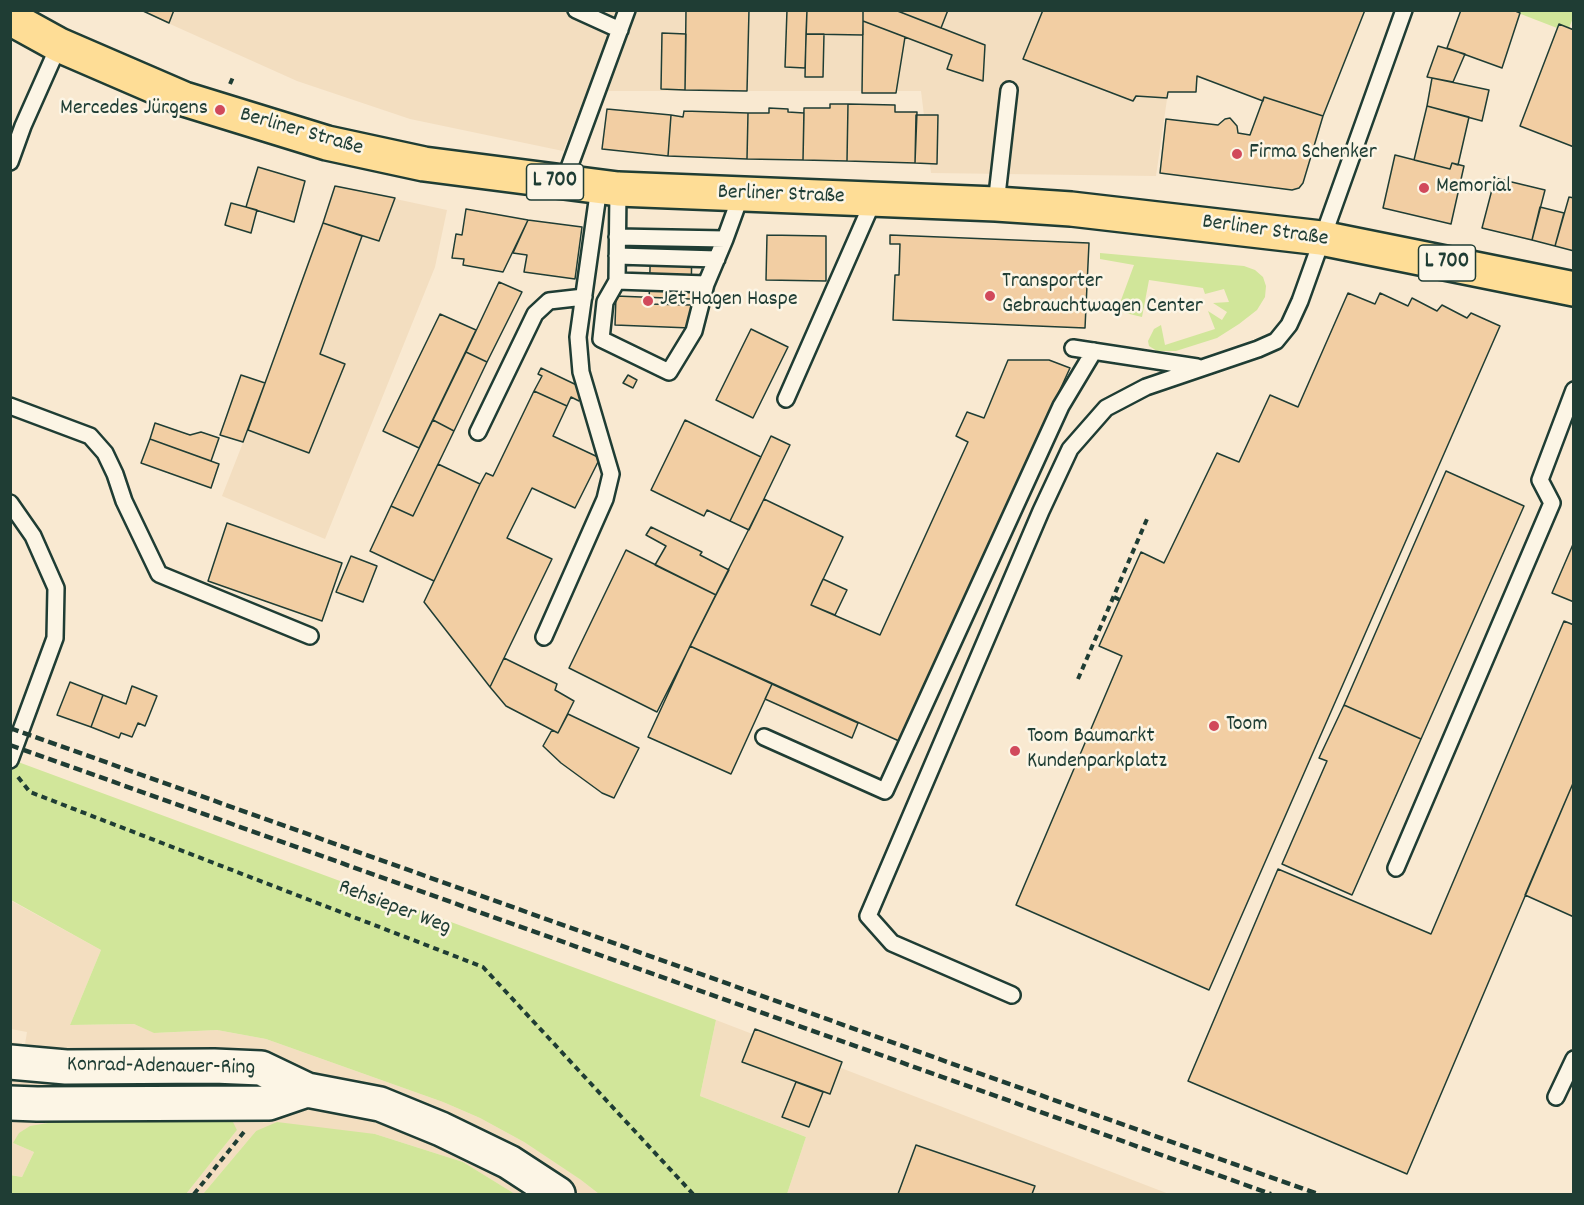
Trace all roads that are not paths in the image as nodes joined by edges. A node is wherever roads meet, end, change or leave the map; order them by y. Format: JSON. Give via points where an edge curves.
{"nodes":[{"id":1,"x":576,"y":10,"type":"edge"},
{"id":2,"x":627,"y":10,"type":"edge"},
{"id":3,"x":1404,"y":10,"type":"edge"},
{"id":4,"x":10,"y":18,"type":"edge"},
{"id":5,"x":620,"y":30,"type":"junction"},
{"id":6,"x":59,"y":45,"type":"junction"},
{"id":7,"x":1009,"y":90,"type":"dead end"},
{"id":8,"x":10,"y":162,"type":"edge"},
{"id":9,"x":563,"y":184,"type":"junction"},
{"id":10,"x":608,"y":188,"type":"junction"},
{"id":11,"x":741,"y":195,"type":"junction"},
{"id":12,"x":874,"y":199,"type":"junction"},
{"id":13,"x":996,"y":204,"type":"junction"},
{"id":14,"x":617,"y":237,"type":"junction"},
{"id":15,"x":1321,"y":238,"type":"junction"},
{"id":16,"x":725,"y":239,"type":"junction"},
{"id":17,"x":618,"y":256,"type":"junction"},
{"id":18,"x":717,"y":259,"type":"junction"},
{"id":19,"x":617,"y":281,"type":"junction"},
{"id":20,"x":706,"y":284,"type":"junction"},
{"id":21,"x":1574,"y":289,"type":"edge"},
{"id":22,"x":584,"y":297,"type":"junction"},
{"id":23,"x":1073,"y":348,"type":"dead end"},
{"id":24,"x":1094,"y":351,"type":"junction"},
{"id":25,"x":1200,"y":368,"type":"junction"},
{"id":26,"x":1574,"y":390,"type":"edge"},
{"id":27,"x":786,"y":399,"type":"dead end"},
{"id":28,"x":10,"y":406,"type":"edge"},
{"id":29,"x":478,"y":432,"type":"dead end"},
{"id":30,"x":10,"y":503,"type":"edge"},
{"id":31,"x":310,"y":636,"type":"dead end"},
{"id":32,"x":544,"y":636,"type":"dead end"},
{"id":33,"x":764,"y":737,"type":"dead end"},
{"id":34,"x":10,"y":760,"type":"edge"},
{"id":35,"x":1396,"y":868,"type":"dead end"},
{"id":36,"x":1012,"y":995,"type":"dead end"},
{"id":37,"x":1574,"y":1059,"type":"edge"},
{"id":38,"x":10,"y":1062,"type":"edge"},
{"id":39,"x":307,"y":1090,"type":"junction"},
{"id":40,"x":1556,"y":1097,"type":"dead end"},
{"id":41,"x":10,"y":1103,"type":"edge"},
{"id":42,"x":558,"y":1194,"type":"edge"}],
"edges":[{"from":1,"to":5,"type":"lane"},
{"from":2,"to":5,"type":"lane"},
{"from":3,"to":15,"type":"lane"},
{"from":4,"to":6,"type":"main road","name":"Berliner Straße","number":"L 700"},
{"from":5,"to":9,"type":"lane"},
{"from":6,"to":8,"type":"lane"},
{"from":6,"to":9,"type":"main road","name":"Berliner Straße","number":"L 700","via":[[184,99],[327,143],[424,164]]},
{"from":7,"to":13,"type":"lane"},
{"from":9,"to":10,"type":"main road","name":"Berliner Straße","number":"L 700"},
{"from":10,"to":11,"type":"main road","name":"Berliner Straße","number":"L 700"},
{"from":10,"to":14,"type":"lane"},
{"from":10,"to":22,"type":"lane"},
{"from":11,"to":12,"type":"main road","name":"Berliner Straße","number":"L 700"},
{"from":11,"to":16,"type":"lane"},
{"from":12,"to":13,"type":"main road","name":"Berliner Straße","number":"L 700"},
{"from":12,"to":27,"type":"lane"},
{"from":13,"to":15,"type":"main road","name":"Berliner Straße","number":"L 700"},
{"from":14,"to":16,"type":"lane"},
{"from":14,"to":17,"type":"lane"},
{"from":15,"to":21,"type":"main road","name":"Berliner Straße","number":"L 700"},
{"from":15,"to":25,"type":"lane","via":[[1300,301],[1276,341]]},
{"from":16,"to":18,"type":"lane"},
{"from":17,"to":18,"type":"lane"},
{"from":17,"to":19,"type":"lane"},
{"from":18,"to":20,"type":"lane"},
{"from":19,"to":20,"type":"lane"},
{"from":19,"to":20,"type":"lane","via":[[605,302],[601,339],[669,372],[694,331]]},
{"from":22,"to":29,"type":"lane","via":[[549,301],[535,314]]},
{"from":22,"to":32,"type":"lane","via":[[578,337],[581,372],[611,474],[605,499]]},
{"from":23,"to":24,"type":"lane"},
{"from":24,"to":25,"type":"lane"},
{"from":24,"to":33,"type":"lane","via":[[1061,406],[885,791]]},
{"from":25,"to":36,"type":"lane","via":[[1146,387],[1106,408],[1070,449],[868,916],[892,943]]},
{"from":26,"to":35,"type":"lane","via":[[1540,480],[1552,503]]},
{"from":28,"to":31,"type":"lane","via":[[90,436],[105,453],[159,574]]},
{"from":30,"to":34,"type":"lane","via":[[33,536],[56,588],[55,638]]},
{"from":37,"to":40,"type":"lane"},
{"from":38,"to":39,"type":"street","name":"Konrad-Adenauer-Ring","via":[[66,1067],[261,1068]]},
{"from":39,"to":41,"type":"street","name":"Konrad-Adenauer-Ring","via":[[269,1103]]},
{"from":39,"to":42,"type":"street","name":"Konrad-Adenauer-Ring","via":[[380,1104],[431,1125],[509,1162]]}]}
